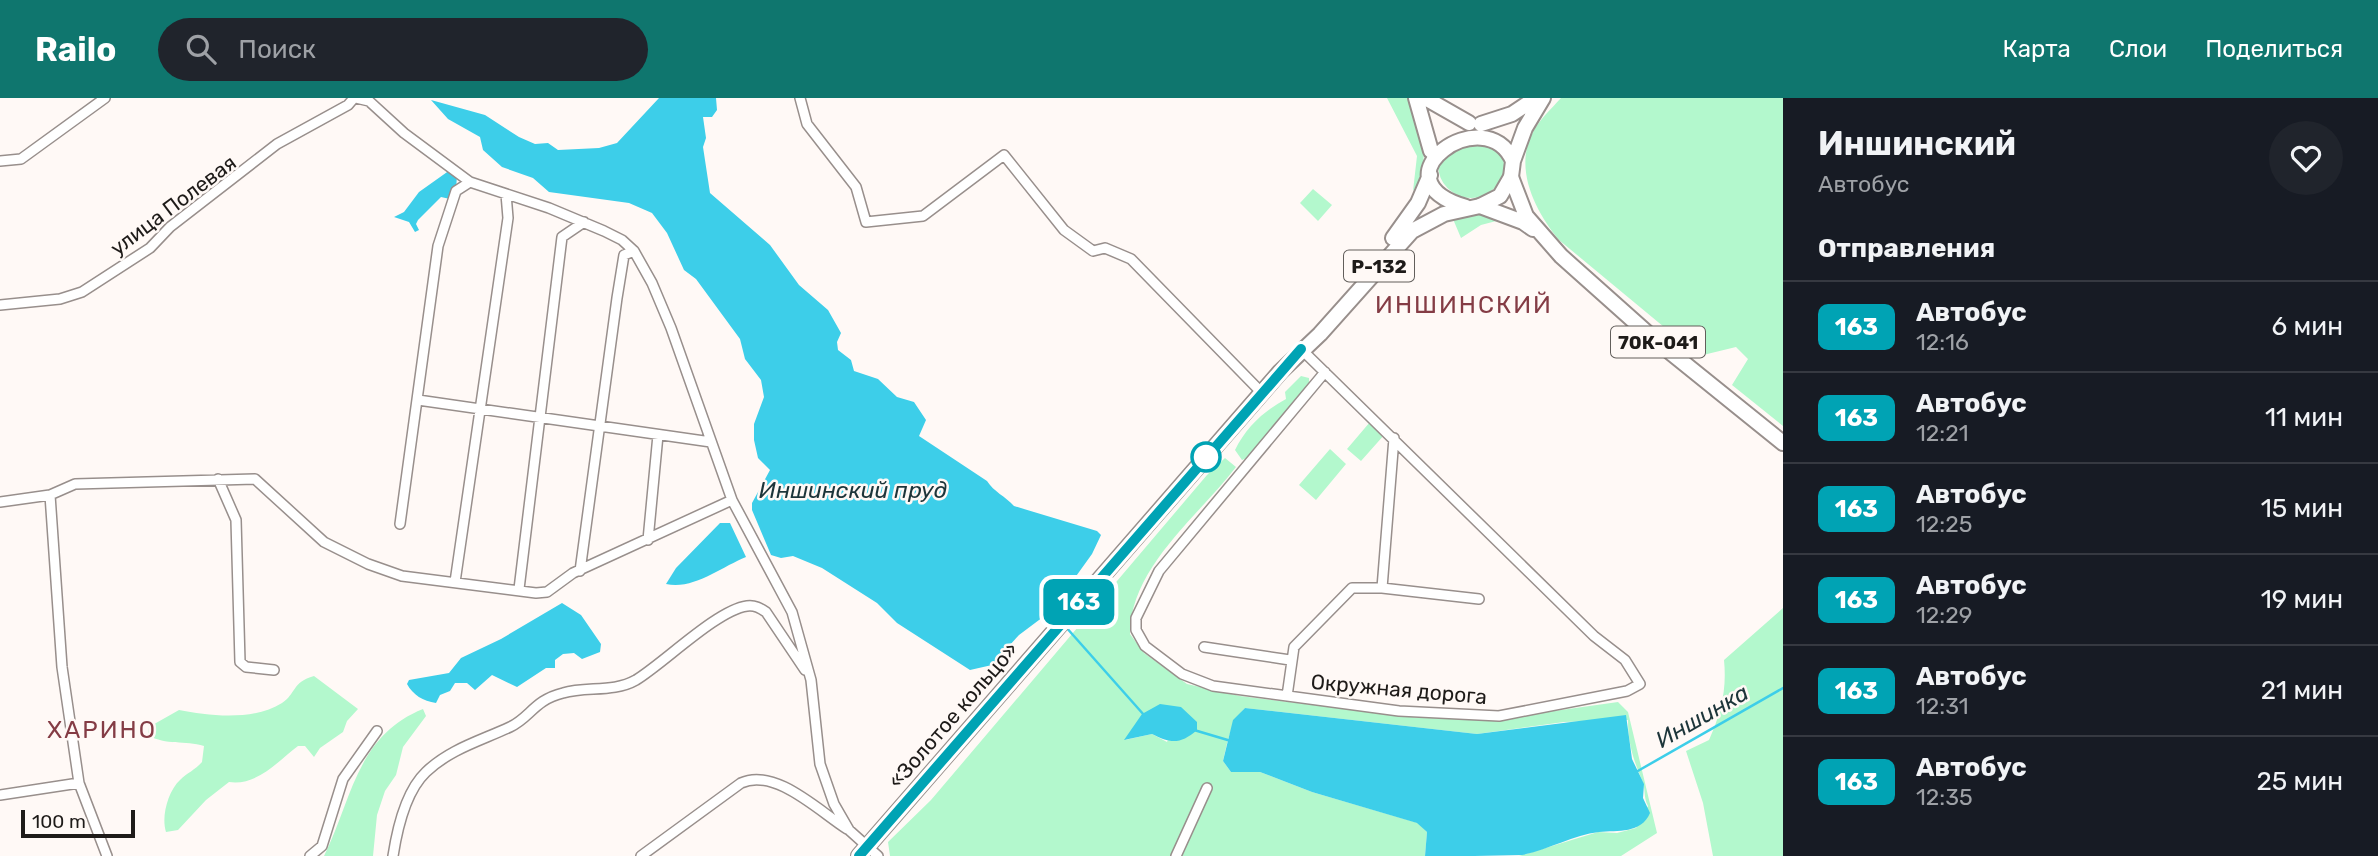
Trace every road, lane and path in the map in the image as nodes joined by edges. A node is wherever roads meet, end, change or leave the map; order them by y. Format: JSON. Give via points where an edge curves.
{"nodes":[{"id":1,"x":105,"y":98,"type":"edge"},
{"id":2,"x":355,"y":98,"type":"edge"},
{"id":3,"x":800,"y":98,"type":"edge"},
{"id":4,"x":1416,"y":98,"type":"edge"},
{"id":5,"x":1424,"y":98,"type":"edge"},
{"id":6,"x":1536,"y":98,"type":"edge"},
{"id":7,"x":1543,"y":98,"type":"edge"},
{"id":8,"x":1475,"y":124,"type":"junction"},
{"id":9,"x":1432,"y":151,"type":"junction"},
{"id":10,"x":1513,"y":160,"type":"junction"},
{"id":11,"x":0,"y":161,"type":"edge"},
{"id":12,"x":1430,"y":175,"type":"junction"},
{"id":13,"x":1511,"y":177,"type":"junction"},
{"id":14,"x":470,"y":182,"type":"junction"},
{"id":15,"x":506,"y":194,"type":"junction"},
{"id":16,"x":1466,"y":205,"type":"junction"},
{"id":17,"x":584,"y":222,"type":"junction"},
{"id":18,"x":1540,"y":234,"type":"junction"},
{"id":19,"x":634,"y":251,"type":"junction"},
{"id":20,"x":0,"y":305,"type":"edge"},
{"id":21,"x":1304,"y":346,"type":"junction"},
{"id":22,"x":1325,"y":372,"type":"junction"},
{"id":23,"x":1262,"y":393,"type":"junction"},
{"id":24,"x":418,"y":400,"type":"junction"},
{"id":25,"x":478,"y":408,"type":"junction"},
{"id":26,"x":538,"y":417,"type":"junction"},
{"id":27,"x":599,"y":426,"type":"junction"},
{"id":28,"x":658,"y":435,"type":"junction"},
{"id":29,"x":1394,"y":438,"type":"junction"},
{"id":30,"x":711,"y":442,"type":"junction"},
{"id":31,"x":1783,"y":443,"type":"edge"},
{"id":32,"x":218,"y":479,"type":"junction"},
{"id":33,"x":50,"y":495,"type":"junction"},
{"id":34,"x":732,"y":500,"type":"junction"},
{"id":35,"x":0,"y":502,"type":"edge"},
{"id":36,"x":400,"y":524,"type":"dead end"},
{"id":37,"x":648,"y":540,"type":"junction"},
{"id":38,"x":580,"y":571,"type":"junction"},
{"id":39,"x":455,"y":582,"type":"junction"},
{"id":40,"x":1382,"y":588,"type":"junction"},
{"id":41,"x":519,"y":589,"type":"junction"},
{"id":42,"x":1479,"y":599,"type":"dead end"},
{"id":43,"x":1204,"y":648,"type":"dead end"},
{"id":44,"x":1290,"y":660,"type":"junction"},
{"id":45,"x":274,"y":670,"type":"dead end"},
{"id":46,"x":811,"y":680,"type":"junction"},
{"id":47,"x":1287,"y":696,"type":"junction"},
{"id":48,"x":377,"y":732,"type":"dead end"},
{"id":49,"x":79,"y":783,"type":"junction"},
{"id":50,"x":1207,"y":788,"type":"dead end"},
{"id":51,"x":0,"y":795,"type":"edge"},
{"id":52,"x":849,"y":830,"type":"junction"},
{"id":53,"x":868,"y":853,"type":"edge"},
{"id":54,"x":107,"y":856,"type":"edge"},
{"id":55,"x":310,"y":856,"type":"edge"},
{"id":56,"x":393,"y":856,"type":"edge"},
{"id":57,"x":641,"y":856,"type":"edge"},
{"id":58,"x":1176,"y":856,"type":"edge"}],
"edges":[{"from":1,"to":11,"type":"street","via":[[20,159]]},
{"from":2,"to":14,"type":"street","via":[[369,101]]},
{"from":2,"to":20,"type":"street","name":"улица Полевая","via":[[277,144],[170,227],[150,248],[82,292]]},
{"from":3,"to":23,"type":"street","via":[[807,124],[856,187],[866,222],[923,216],[1004,155],[1063,230],[1093,251],[1105,248],[1131,259]]},
{"from":4,"to":9,"type":"main road"},
{"from":5,"to":8,"type":"main road"},
{"from":6,"to":8,"type":"main road","via":[[1512,114]]},
{"from":7,"to":10,"type":"main road"},
{"from":8,"to":9,"type":"main road","via":[[1447,131]]},
{"from":8,"to":10,"type":"main road","via":[[1504,139]]},
{"from":9,"to":12,"type":"main road","name":"«Золотое кольцо»","number":"Р-132"},
{"from":10,"to":13,"type":"main road"},
{"from":12,"to":16,"type":"main road","via":[[1439,192]]},
{"from":12,"to":21,"type":"main road","name":"«Золотое кольцо»","number":"Р-132","via":[[1407,222],[1314,328]]},
{"from":13,"to":16,"type":"main road","name":"«Золотое кольцо»","number":"Р-132","via":[[1500,196]]},
{"from":13,"to":18,"type":"main road","number":"70К-041"},
{"from":14,"to":15,"type":"street"},
{"from":14,"to":24,"type":"street","via":[[456,191],[438,246]]},
{"from":15,"to":17,"type":"street"},
{"from":15,"to":25,"type":"street","via":[[508,218]]},
{"from":16,"to":18,"type":"main road","number":"70К-041","via":[[1523,222]]},
{"from":16,"to":21,"type":"main road","name":"«Золотое кольцо»","number":"Р-132","via":[[1432,218],[1412,232]]},
{"from":17,"to":19,"type":"street"},
{"from":17,"to":26,"type":"street","via":[[562,237]]},
{"from":18,"to":31,"type":"main road","number":"70К-041","via":[[1623,313]]},
{"from":19,"to":27,"type":"street","via":[[624,255]]},
{"from":19,"to":30,"type":"street","via":[[671,328]]},
{"from":21,"to":22,"type":"street","name":"Окружная дорога"},
{"from":21,"to":23,"type":"main road","name":"«Золотое кольцо»","number":"Р-132"},
{"from":22,"to":29,"type":"street","name":"Окружная дорога"},
{"from":22,"to":47,"type":"street","name":"Окружная дорога","via":[[1171,555],[1136,618],[1136,630],[1146,646],[1182,674],[1213,686]]},
{"from":23,"to":53,"type":"main road","name":"«Золотое кольцо»","number":"Р-132"},
{"from":24,"to":25,"type":"street"},
{"from":24,"to":36,"type":"street"},
{"from":25,"to":26,"type":"street"},
{"from":25,"to":39,"type":"street"},
{"from":26,"to":27,"type":"street"},
{"from":26,"to":41,"type":"street"},
{"from":27,"to":28,"type":"street"},
{"from":27,"to":38,"type":"street"},
{"from":28,"to":30,"type":"street"},
{"from":28,"to":37,"type":"street"},
{"from":29,"to":40,"type":"street"},
{"from":29,"to":47,"type":"street","name":"Окружная дорога","via":[[1527,571],[1625,660],[1640,684],[1627,691],[1499,716],[1399,711]]},
{"from":30,"to":34,"type":"street"},
{"from":32,"to":33,"type":"street","via":[[75,484]]},
{"from":32,"to":39,"type":"street","via":[[257,480],[324,542],[368,564],[402,576]]},
{"from":32,"to":45,"type":"street","via":[[236,520],[240,662]]},
{"from":33,"to":35,"type":"street"},
{"from":33,"to":49,"type":"street","via":[[62,667]]},
{"from":34,"to":37,"type":"street"},
{"from":34,"to":46,"type":"street","via":[[792,612]]},
{"from":37,"to":38,"type":"street"},
{"from":38,"to":41,"type":"street","via":[[547,592]]},
{"from":39,"to":41,"type":"street"},
{"from":40,"to":42,"type":"street"},
{"from":40,"to":44,"type":"street","via":[[1352,588],[1298,640]]},
{"from":43,"to":44,"type":"street"},
{"from":44,"to":47,"type":"street"},
{"from":46,"to":52,"type":"street","via":[[820,764]]},
{"from":46,"to":56,"type":"street","via":[[766,612],[743,607],[628,684],[554,696],[534,705],[512,726],[477,738],[437,763],[416,786],[397,832]]},
{"from":48,"to":55,"type":"street","via":[[343,779],[322,846]]},
{"from":49,"to":51,"type":"street"},
{"from":49,"to":54,"type":"street"},
{"from":50,"to":58,"type":"street"},
{"from":52,"to":53,"type":"street"},
{"from":52,"to":57,"type":"street","via":[[780,784],[752,779]]}]}
